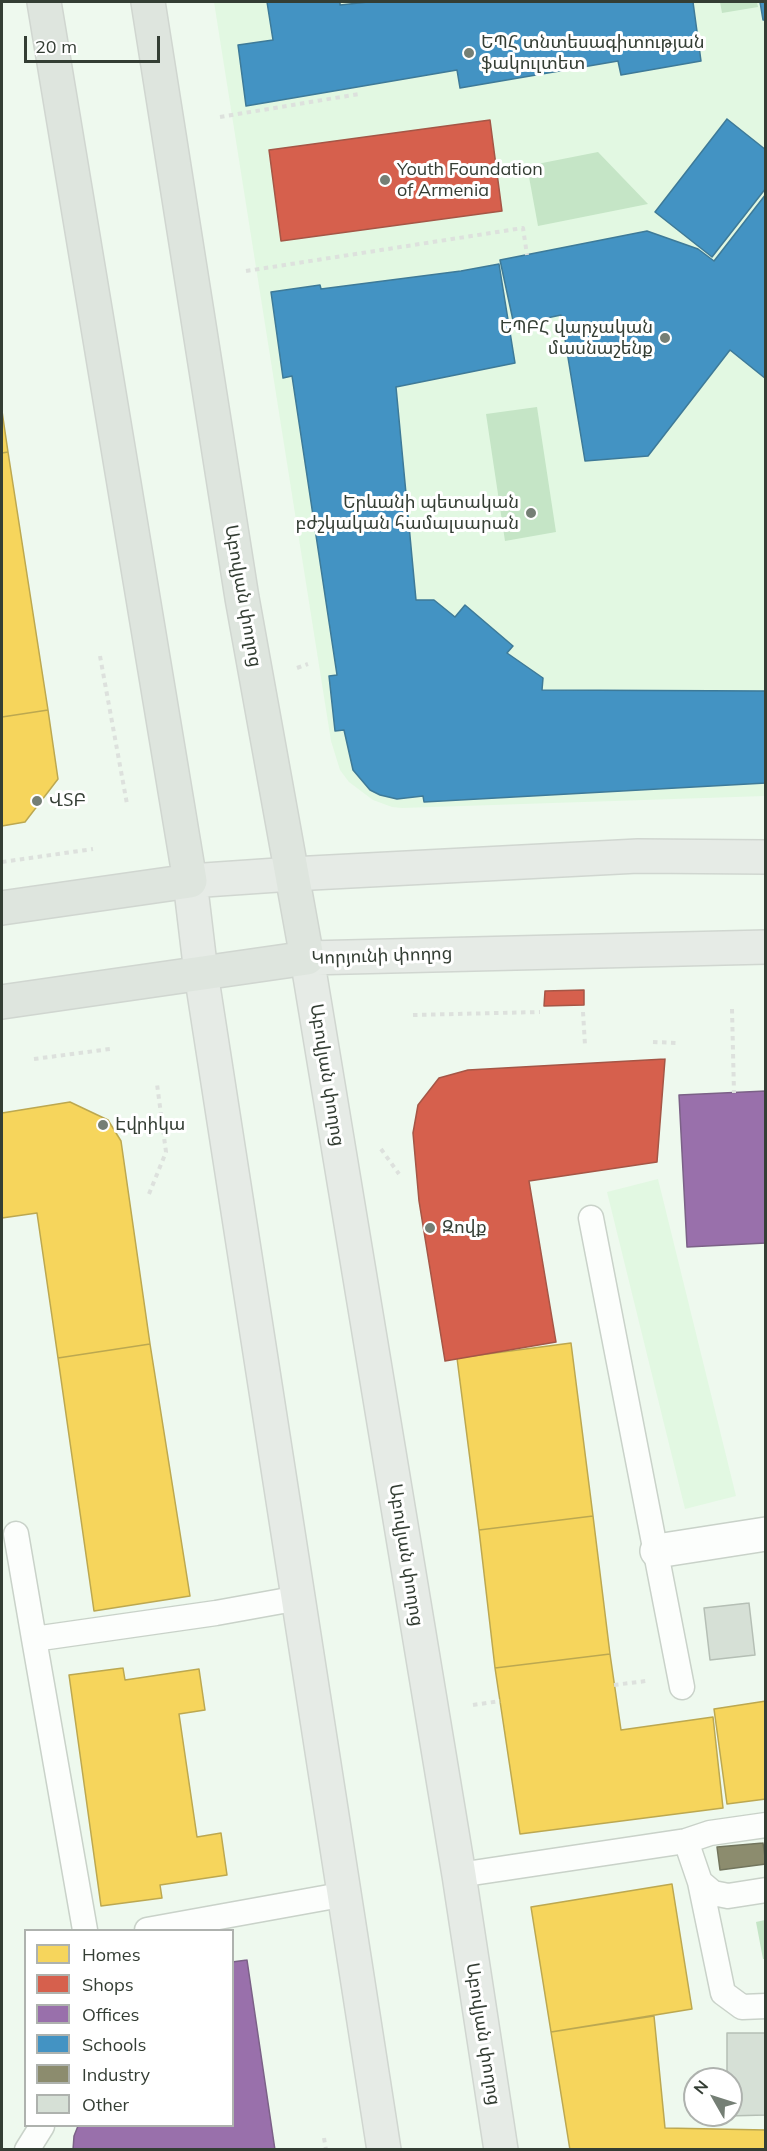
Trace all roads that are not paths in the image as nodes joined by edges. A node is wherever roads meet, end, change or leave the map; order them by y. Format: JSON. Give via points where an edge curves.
{"nodes":[{"id":1,"x":44,"y":2,"type":"edge"},
{"id":2,"x":148,"y":2,"type":"edge"},
{"id":3,"x":765,"y":857,"type":"edge"},
{"id":4,"x":292,"y":874,"type":"junction"},
{"id":5,"x":190,"y":881,"type":"junction"},
{"id":6,"x":2,"y":908,"type":"edge"},
{"id":7,"x":765,"y":947,"type":"edge"},
{"id":8,"x":307,"y":958,"type":"junction"},
{"id":9,"x":201,"y":973,"type":"junction"},
{"id":10,"x":2,"y":1002,"type":"edge"},
{"id":11,"x":591,"y":1218,"type":"dead end"},
{"id":12,"x":16,"y":1534,"type":"dead end"},
{"id":13,"x":765,"y":1534,"type":"edge"},
{"id":14,"x":657,"y":1551,"type":"junction"},
{"id":15,"x":299,"y":1598,"type":"junction"},
{"id":16,"x":34,"y":1639,"type":"junction"},
{"id":17,"x":682,"y":1687,"type":"dead end"},
{"id":18,"x":765,"y":1826,"type":"edge"},
{"id":19,"x":686,"y":1841,"type":"junction"},
{"id":20,"x":459,"y":1875,"type":"junction"},
{"id":21,"x":700,"y":1882,"type":"junction"},
{"id":22,"x":765,"y":1890,"type":"edge"},
{"id":23,"x":346,"y":1894,"type":"junction"},
{"id":24,"x":85,"y":1929,"type":"edge"},
{"id":25,"x":153,"y":1929,"type":"edge"},
{"id":26,"x":765,"y":2006,"type":"edge"},
{"id":27,"x":41,"y":2127,"type":"edge"},
{"id":28,"x":27,"y":2150,"type":"edge"},
{"id":29,"x":384,"y":2150,"type":"edge"},
{"id":30,"x":501,"y":2150,"type":"edge"}],
"edges":[{"from":1,"to":5,"type":"highway"},
{"from":2,"to":4,"type":"highway","name":"Աբովյան փողոց","via":[[242,598]]},
{"from":3,"to":4,"type":"main road","via":[[638,856]]},
{"from":4,"to":5,"type":"main road"},
{"from":4,"to":8,"type":"highway","name":"Աբովյան փողոց"},
{"from":5,"to":6,"type":"highway"},
{"from":5,"to":9,"type":"main road"},
{"from":7,"to":8,"type":"main road","name":"Կորյունի փողոց"},
{"from":8,"to":9,"type":"highway","name":"Կորյունի փողոց"},
{"from":8,"to":20,"type":"main road","name":"Աբովյան փողոց"},
{"from":9,"to":10,"type":"highway","name":"Կորյունի փողոց"},
{"from":9,"to":15,"type":"main road"},
{"from":11,"to":14,"type":"lane"},
{"from":12,"to":16,"type":"lane"},
{"from":13,"to":14,"type":"street"},
{"from":14,"to":17,"type":"lane"},
{"from":15,"to":16,"type":"lane"},
{"from":15,"to":23,"type":"main road"},
{"from":16,"to":24,"type":"lane"},
{"from":18,"to":19,"type":"lane","via":[[710,1833]]},
{"from":19,"to":20,"type":"lane"},
{"from":19,"to":21,"type":"lane"},
{"from":20,"to":30,"type":"main road","name":"Աբովյան փողոց"},
{"from":21,"to":22,"type":"lane","via":[[713,1893],[728,1896]]},
{"from":21,"to":26,"type":"lane","via":[[723,1993],[742,2007]]},
{"from":23,"to":25,"type":"lane"},
{"from":23,"to":29,"type":"main road"},
{"from":27,"to":28,"type":"lane"}]}
